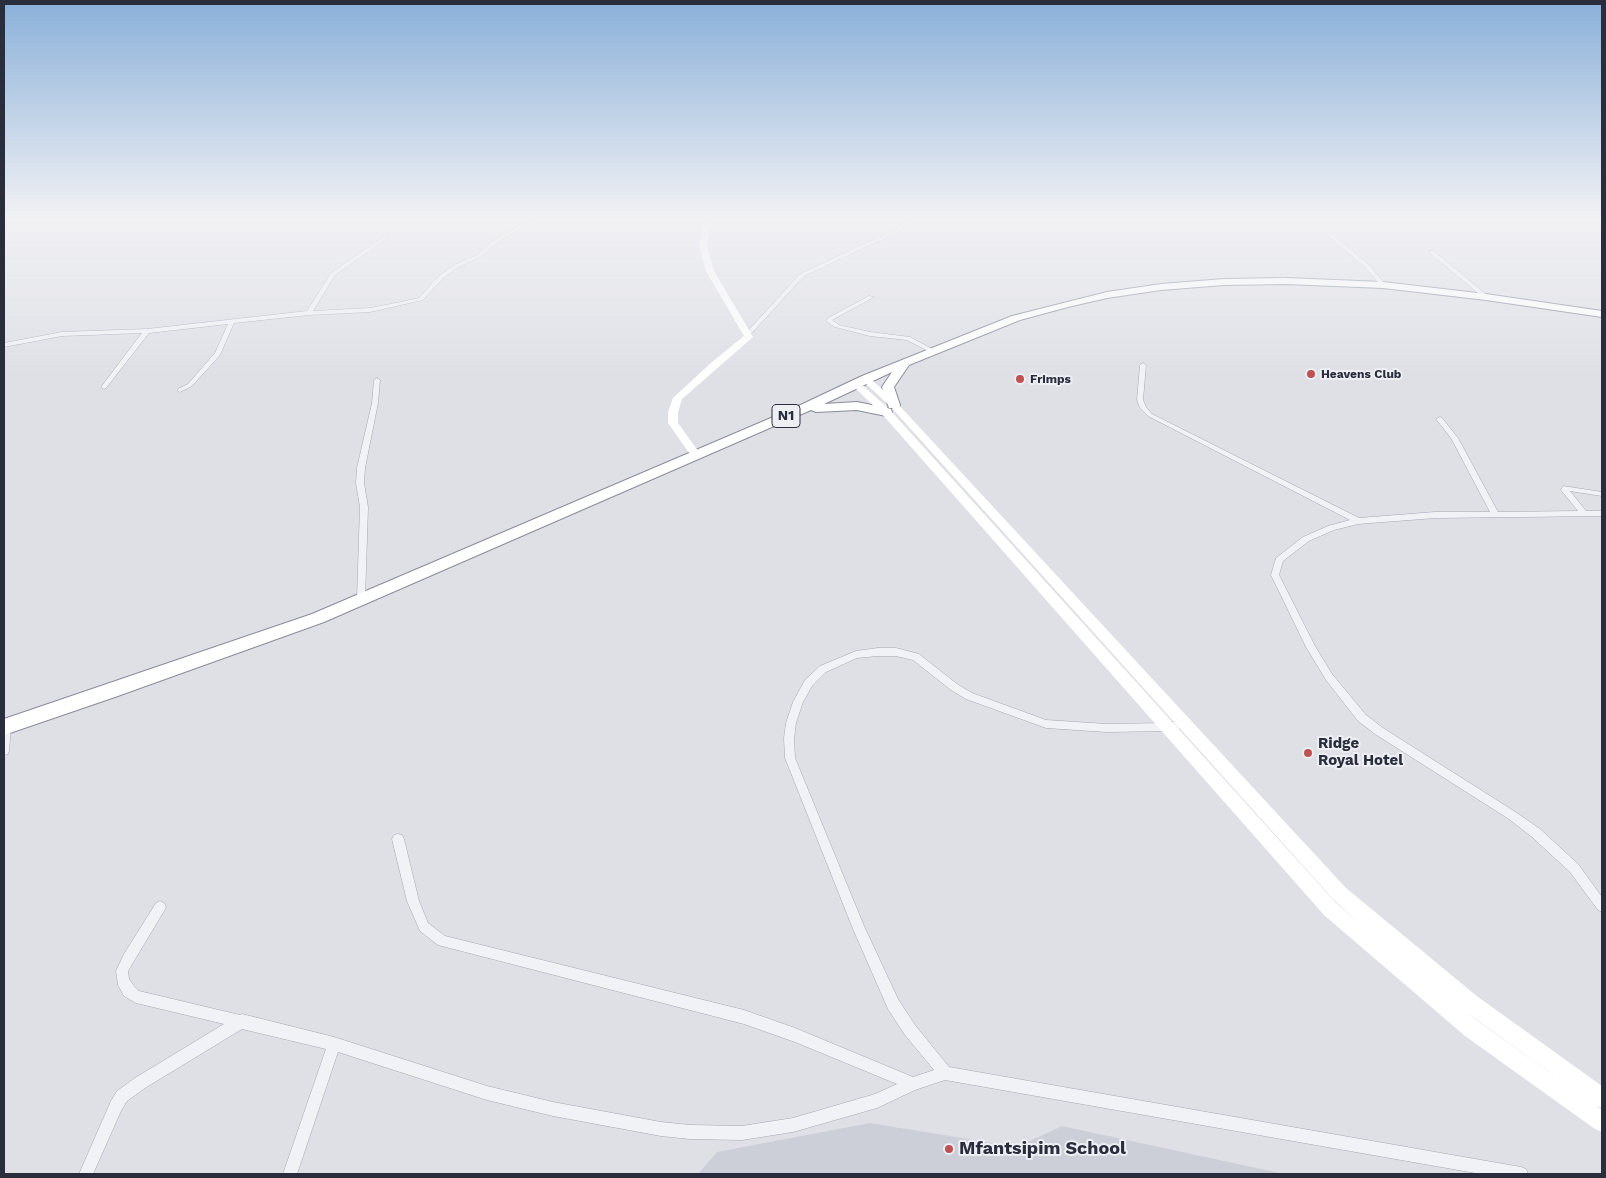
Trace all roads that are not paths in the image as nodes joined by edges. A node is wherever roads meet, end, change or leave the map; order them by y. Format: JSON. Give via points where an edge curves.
{"nodes":[{"id":1,"x":338,"y":271,"type":"edge"},
{"id":2,"x":450,"y":271,"type":"edge"},
{"id":3,"x":710,"y":271,"type":"edge"},
{"id":4,"x":811,"y":271,"type":"edge"},
{"id":5,"x":1371,"y":271,"type":"edge"},
{"id":6,"x":1455,"y":271,"type":"edge"},
{"id":7,"x":1383,"y":285,"type":"junction"},
{"id":8,"x":871,"y":297,"type":"dead end"},
{"id":9,"x":1486,"y":297,"type":"junction"},
{"id":10,"x":309,"y":313,"type":"junction"},
{"id":11,"x":1602,"y":314,"type":"edge"},
{"id":12,"x":231,"y":324,"type":"junction"},
{"id":13,"x":147,"y":331,"type":"junction"},
{"id":14,"x":748,"y":334,"type":"junction"},
{"id":15,"x":4,"y":345,"type":"edge"},
{"id":16,"x":932,"y":351,"type":"junction"},
{"id":17,"x":905,"y":364,"type":"junction"},
{"id":18,"x":1144,"y":365,"type":"dead end"},
{"id":19,"x":377,"y":380,"type":"dead end"},
{"id":20,"x":861,"y":382,"type":"junction"},
{"id":21,"x":104,"y":387,"type":"dead end"},
{"id":22,"x":180,"y":390,"type":"dead end"},
{"id":23,"x":890,"y":409,"type":"junction"},
{"id":24,"x":796,"y":412,"type":"junction"},
{"id":25,"x":1440,"y":419,"type":"dead end"},
{"id":26,"x":696,"y":455,"type":"junction"},
{"id":27,"x":1602,"y":494,"type":"edge"},
{"id":28,"x":1583,"y":512,"type":"junction"},
{"id":29,"x":1495,"y":513,"type":"junction"},
{"id":30,"x":1602,"y":513,"type":"edge"},
{"id":31,"x":1358,"y":521,"type":"junction"},
{"id":32,"x":361,"y":599,"type":"junction"},
{"id":33,"x":1184,"y":724,"type":"junction"},
{"id":34,"x":5,"y":726,"type":"edge"},
{"id":35,"x":1166,"y":728,"type":"junction"},
{"id":36,"x":4,"y":752,"type":"edge"},
{"id":37,"x":398,"y":839,"type":"dead end"},
{"id":38,"x":1602,"y":906,"type":"edge"},
{"id":39,"x":160,"y":907,"type":"dead end"},
{"id":40,"x":242,"y":1021,"type":"junction"},
{"id":41,"x":334,"y":1044,"type":"junction"},
{"id":42,"x":945,"y":1073,"type":"junction"},
{"id":43,"x":913,"y":1084,"type":"junction"},
{"id":44,"x":1602,"y":1099,"type":"edge"},
{"id":45,"x":1602,"y":1124,"type":"edge"},
{"id":46,"x":86,"y":1174,"type":"edge"},
{"id":47,"x":290,"y":1174,"type":"edge"},
{"id":48,"x":1521,"y":1174,"type":"edge"}],
"edges":[{"from":1,"to":10,"type":"street"},
{"from":2,"to":10,"type":"street","via":[[421,298],[370,310]]},
{"from":3,"to":14,"type":"street"},
{"from":4,"to":14,"type":"street","via":[[802,275]]},
{"from":5,"to":7,"type":"street"},
{"from":6,"to":9,"type":"street"},
{"from":7,"to":9,"type":"highway","number":"N1"},
{"from":7,"to":16,"type":"highway","number":"N1","via":[[1252,281],[1125,292],[1016,318]]},
{"from":8,"to":16,"type":"street","via":[[829,322],[870,334],[908,338]]},
{"from":9,"to":11,"type":"highway","number":"N1"},
{"from":10,"to":12,"type":"street"},
{"from":12,"to":13,"type":"street"},
{"from":12,"to":22,"type":"street","via":[[218,354],[190,385]]},
{"from":13,"to":15,"type":"street","via":[[62,334]]},
{"from":13,"to":21,"type":"street"},
{"from":14,"to":26,"type":"street","via":[[678,398],[673,423]]},
{"from":16,"to":17,"type":"highway","number":"N1"},
{"from":17,"to":20,"type":"highway","number":"N1"},
{"from":17,"to":23,"type":"highway","via":[[888,387]]},
{"from":18,"to":31,"type":"street","via":[[1140,400],[1150,415]]},
{"from":19,"to":32,"type":"street","via":[[361,468],[364,506]]},
{"from":20,"to":23,"type":"street"},
{"from":20,"to":24,"type":"highway","number":"N1"},
{"from":23,"to":24,"type":"highway","via":[[837,406]]},
{"from":23,"to":33,"type":"street"},
{"from":23,"to":35,"type":"street"},
{"from":24,"to":26,"type":"highway","number":"N1"},
{"from":25,"to":29,"type":"street"},
{"from":26,"to":32,"type":"highway","number":"N1"},
{"from":27,"to":28,"type":"street","via":[[1566,488]]},
{"from":28,"to":29,"type":"street"},
{"from":28,"to":30,"type":"street"},
{"from":29,"to":31,"type":"street"},
{"from":31,"to":38,"type":"street","via":[[1306,539],[1279,560],[1276,569],[1275,575],[1329,677],[1362,718],[1378,731],[1536,833],[1574,868]]},
{"from":32,"to":34,"type":"highway","number":"N1","via":[[248,644]]},
{"from":33,"to":35,"type":"street"},
{"from":33,"to":44,"type":"street","via":[[1356,909],[1470,1004]]},
{"from":34,"to":36,"type":"street"},
{"from":35,"to":42,"type":"street","via":[[1107,728],[1035,721],[969,696],[916,657],[896,652],[856,655],[823,669],[808,683],[791,723],[790,758],[893,1004]]},
{"from":35,"to":45,"type":"street","via":[[1341,920],[1472,1030]]},
{"from":37,"to":43,"type":"street","via":[[406,876],[424,927],[442,941],[744,1017],[794,1034]]},
{"from":39,"to":40,"type":"street","via":[[122,971],[122,980],[129,992],[161,1004]]},
{"from":40,"to":41,"type":"street"},
{"from":40,"to":46,"type":"street","via":[[122,1096]]},
{"from":41,"to":43,"type":"street","via":[[487,1093],[629,1125],[690,1132],[742,1133],[793,1125],[877,1101]]},
{"from":41,"to":47,"type":"street"},
{"from":42,"to":43,"type":"street"},
{"from":42,"to":48,"type":"street"},
{"from":44,"to":45,"type":"street"}]}
